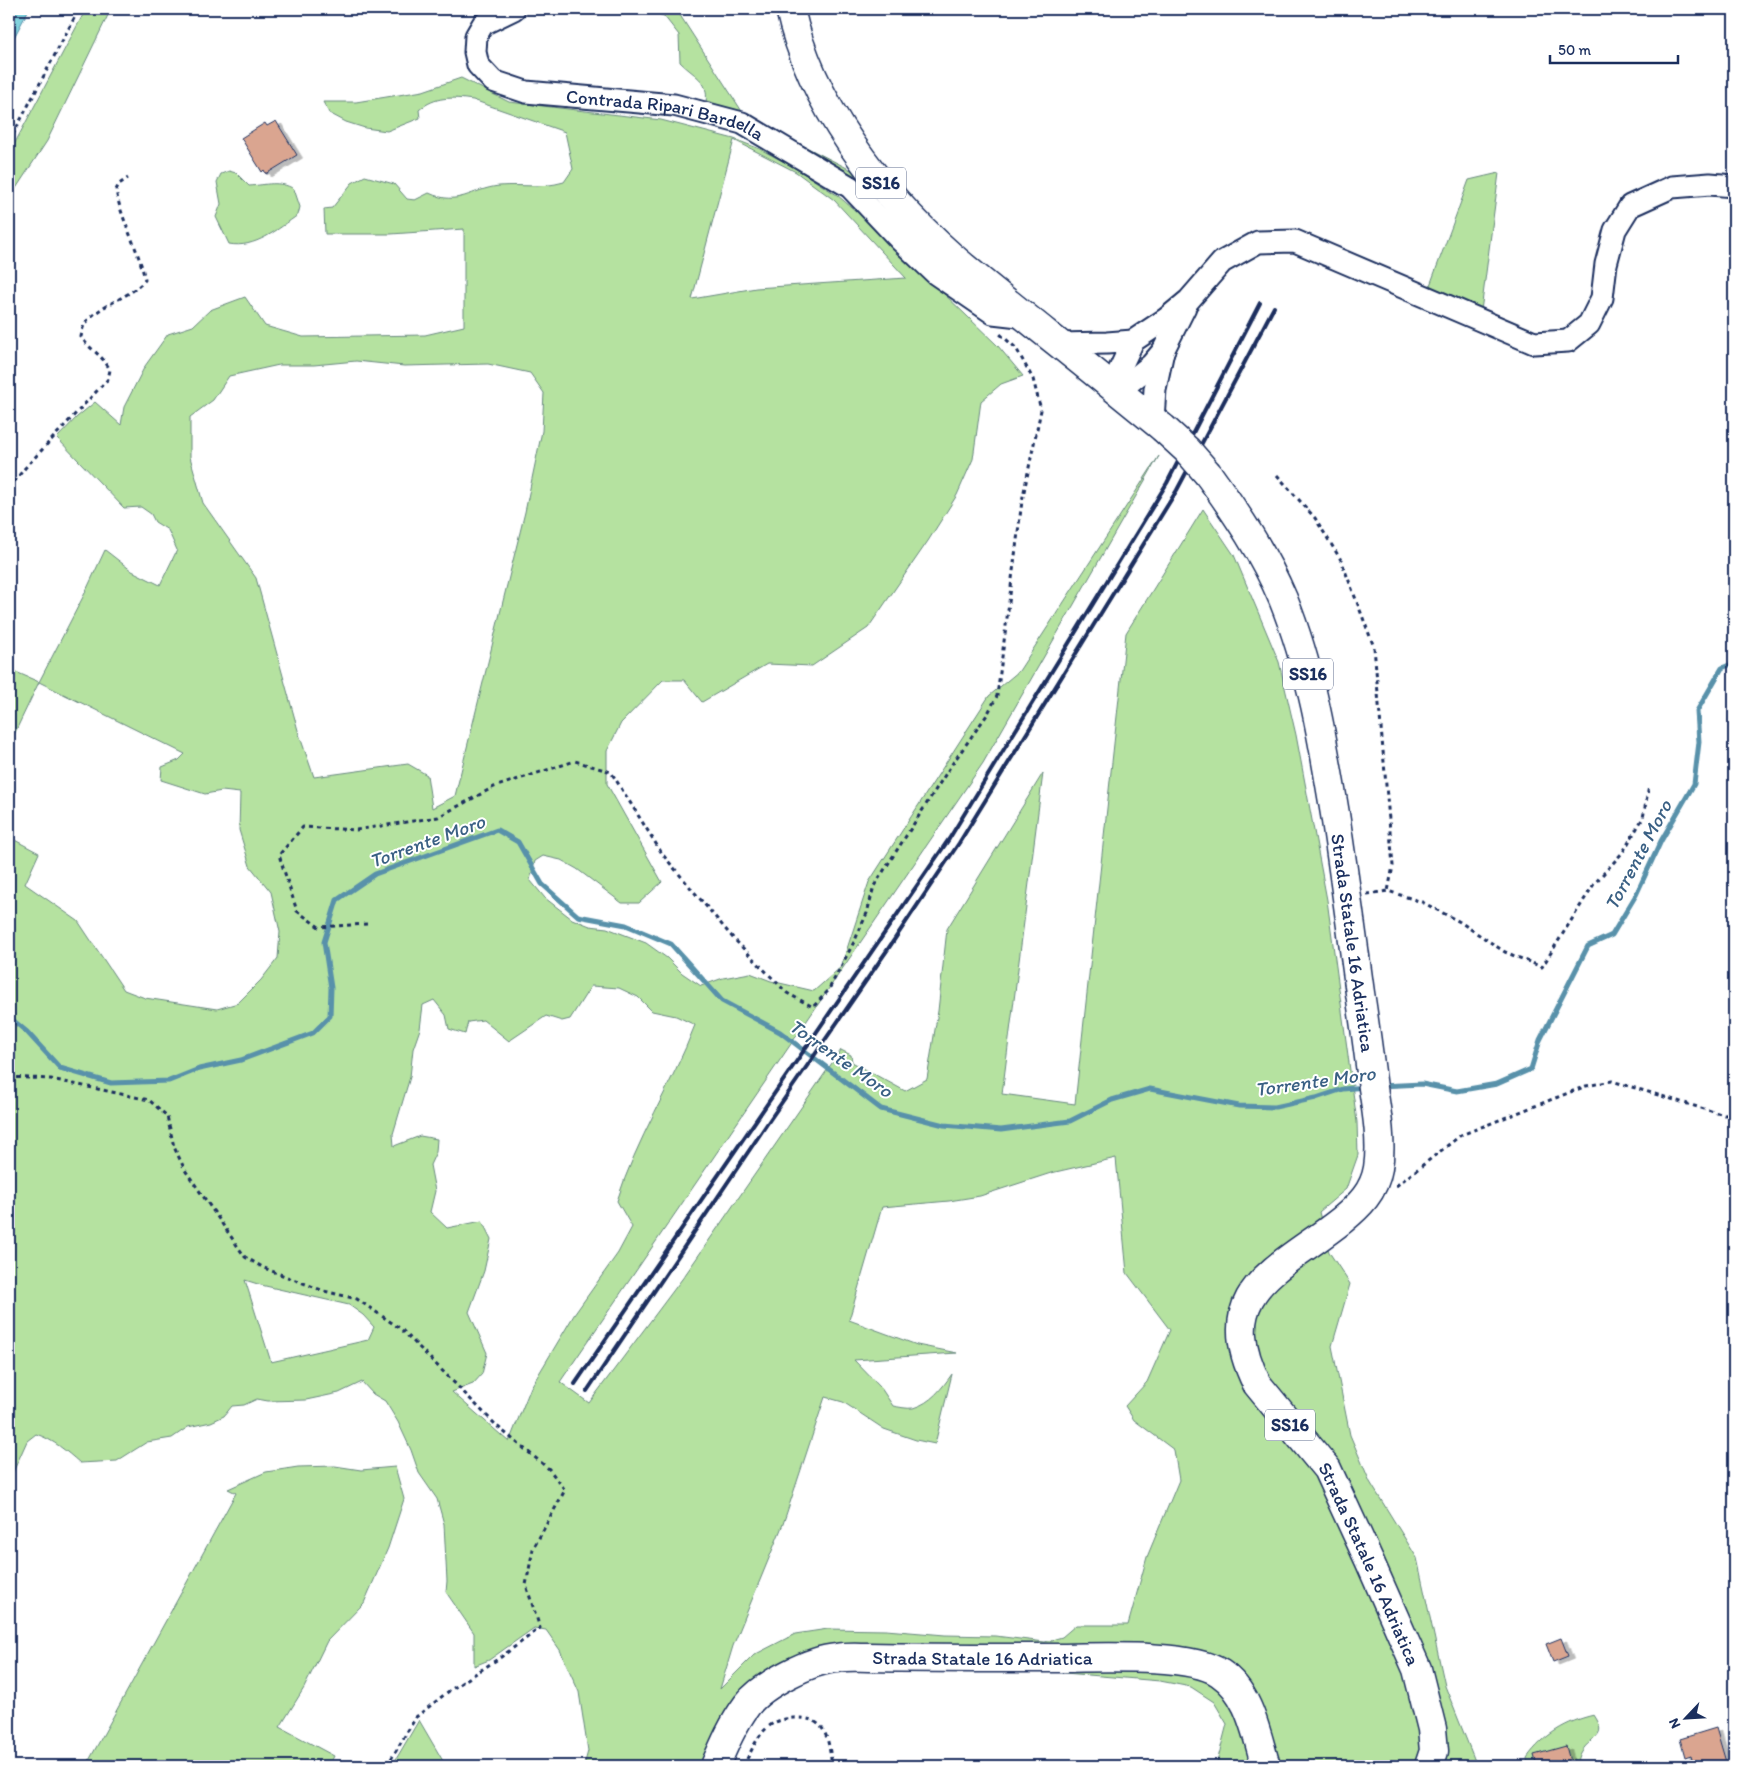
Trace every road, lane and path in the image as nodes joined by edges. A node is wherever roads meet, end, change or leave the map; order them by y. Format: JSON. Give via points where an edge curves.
{"nodes":[{"id":1,"x":79,"y":9,"type":"edge"},
{"id":2,"x":514,"y":9,"type":"edge"},
{"id":3,"x":790,"y":9,"type":"edge"},
{"id":4,"x":9,"y":142,"type":"edge"},
{"id":5,"x":128,"y":178,"type":"dead end"},
{"id":6,"x":1734,"y":186,"type":"edge"},
{"id":7,"x":900,"y":240,"type":"junction"},
{"id":8,"x":936,"y":241,"type":"junction"},
{"id":9,"x":1189,"y":300,"type":"junction"},
{"id":10,"x":1026,"y":318,"type":"junction"},
{"id":11,"x":994,"y":328,"type":"dead end"},
{"id":12,"x":1133,"y":341,"type":"junction"},
{"id":13,"x":1060,"y":344,"type":"junction"},
{"id":14,"x":1163,"y":351,"type":"junction"},
{"id":15,"x":1112,"y":386,"type":"junction"},
{"id":16,"x":1158,"y":424,"type":"junction"},
{"id":17,"x":1277,"y":475,"type":"dead end"},
{"id":18,"x":9,"y":488,"type":"edge"},
{"id":19,"x":1649,"y":786,"type":"dead end"},
{"id":20,"x":1388,"y":891,"type":"junction"},
{"id":21,"x":1347,"y":896,"type":"junction"},
{"id":22,"x":367,"y":924,"type":"dead end"},
{"id":23,"x":9,"y":1077,"type":"edge"},
{"id":24,"x":1734,"y":1114,"type":"edge"},
{"id":25,"x":1394,"y":1188,"type":"dead end"},
{"id":26,"x":386,"y":1766,"type":"edge"},
{"id":27,"x":715,"y":1766,"type":"edge"},
{"id":28,"x":743,"y":1766,"type":"edge"},
{"id":29,"x":832,"y":1766,"type":"edge"},
{"id":30,"x":1266,"y":1766,"type":"edge"},
{"id":31,"x":1429,"y":1766,"type":"edge"}],
"edges":[{"from":1,"to":4,"type":"path"},
{"from":2,"to":7,"type":"street","name":"Contrada Ripari Bardella","via":[[483,24],[476,36],[478,65],[493,81],[526,92],[674,105],[742,123],[850,187]]},
{"from":3,"to":8,"type":"main road","number":"SS16","via":[[801,50],[828,106],[882,184]]},
{"from":5,"to":18,"type":"path","via":[[116,190],[145,280],[138,288],[113,301],[85,322],[81,337],[106,361],[110,370],[108,379]]},
{"from":6,"to":9,"type":"street","via":[[1672,187],[1630,206],[1615,230],[1602,298],[1589,324],[1568,342],[1534,342],[1295,241],[1258,242],[1222,262]]},
{"from":7,"to":8,"type":"street","via":[[921,246]]},
{"from":7,"to":10,"type":"street","name":"Contrada Ripari Bardella","via":[[936,274],[993,313]]},
{"from":8,"to":10,"type":"main road","number":"SS16"},
{"from":9,"to":12,"type":"street"},
{"from":9,"to":14,"type":"street"},
{"from":10,"to":13,"type":"main road","number":"SS16"},
{"from":11,"to":22,"type":"path","via":[[1016,348],[1032,380],[1041,410],[1022,501],[997,696],[874,886],[855,940],[828,992],[813,1007],[786,993],[733,938],[663,855],[611,772],[575,761],[494,787],[438,817],[356,830],[303,827],[279,855],[297,911],[319,927]]},
{"from":12,"to":13,"type":"street"},
{"from":12,"to":15,"type":"street"},
{"from":13,"to":15,"type":"main road","name":"Strada Statale 16 Adriatica","number":"SS16"},
{"from":14,"to":15,"type":"street","via":[[1130,382]]},
{"from":14,"to":16,"type":"street","via":[[1155,389]]},
{"from":15,"to":16,"type":"main road","name":"Strada Statale 16 Adriatica","number":"SS16"},
{"from":16,"to":21,"type":"main road","name":"Strada Statale 16 Adriatica","number":"SS16","bridge":true,"via":[[1187,450],[1234,510],[1257,546],[1283,599],[1303,655],[1323,736]]},
{"from":17,"to":20,"type":"path","via":[[1315,518],[1341,560],[1374,647],[1393,866]]},
{"from":19,"to":20,"type":"path","via":[[1643,818],[1623,852],[1594,884],[1542,967],[1505,952],[1422,902]]},
{"from":20,"to":21,"type":"path"},
{"from":21,"to":31,"type":"main road","name":"Strada Statale 16 Adriatica","number":"SS16","via":[[1378,1122],[1379,1166],[1372,1188],[1358,1207],[1259,1283],[1241,1323],[1242,1341],[1257,1384],[1327,1469],[1369,1560],[1417,1670],[1432,1729],[1434,1751]]},
{"from":23,"to":26,"type":"path","via":[[51,1079],[149,1100],[167,1116],[174,1147],[186,1170],[245,1257],[264,1268],[324,1291],[357,1299],[401,1329],[498,1427],[549,1469],[565,1490],[533,1549],[526,1585],[540,1628],[416,1717]]},
{"from":24,"to":25,"type":"path","via":[[1724,1115],[1612,1082],[1586,1086],[1461,1135]]},
{"from":27,"to":30,"type":"main road","name":"Strada Statale 16 Adriatica","via":[[726,1739],[748,1704],[776,1681],[802,1667],[836,1658],[860,1657],[1156,1659],[1206,1665],[1220,1673],[1242,1698]]},
{"from":28,"to":29,"type":"path","via":[[767,1727],[778,1721],[801,1718],[820,1724],[829,1746]]}]}
